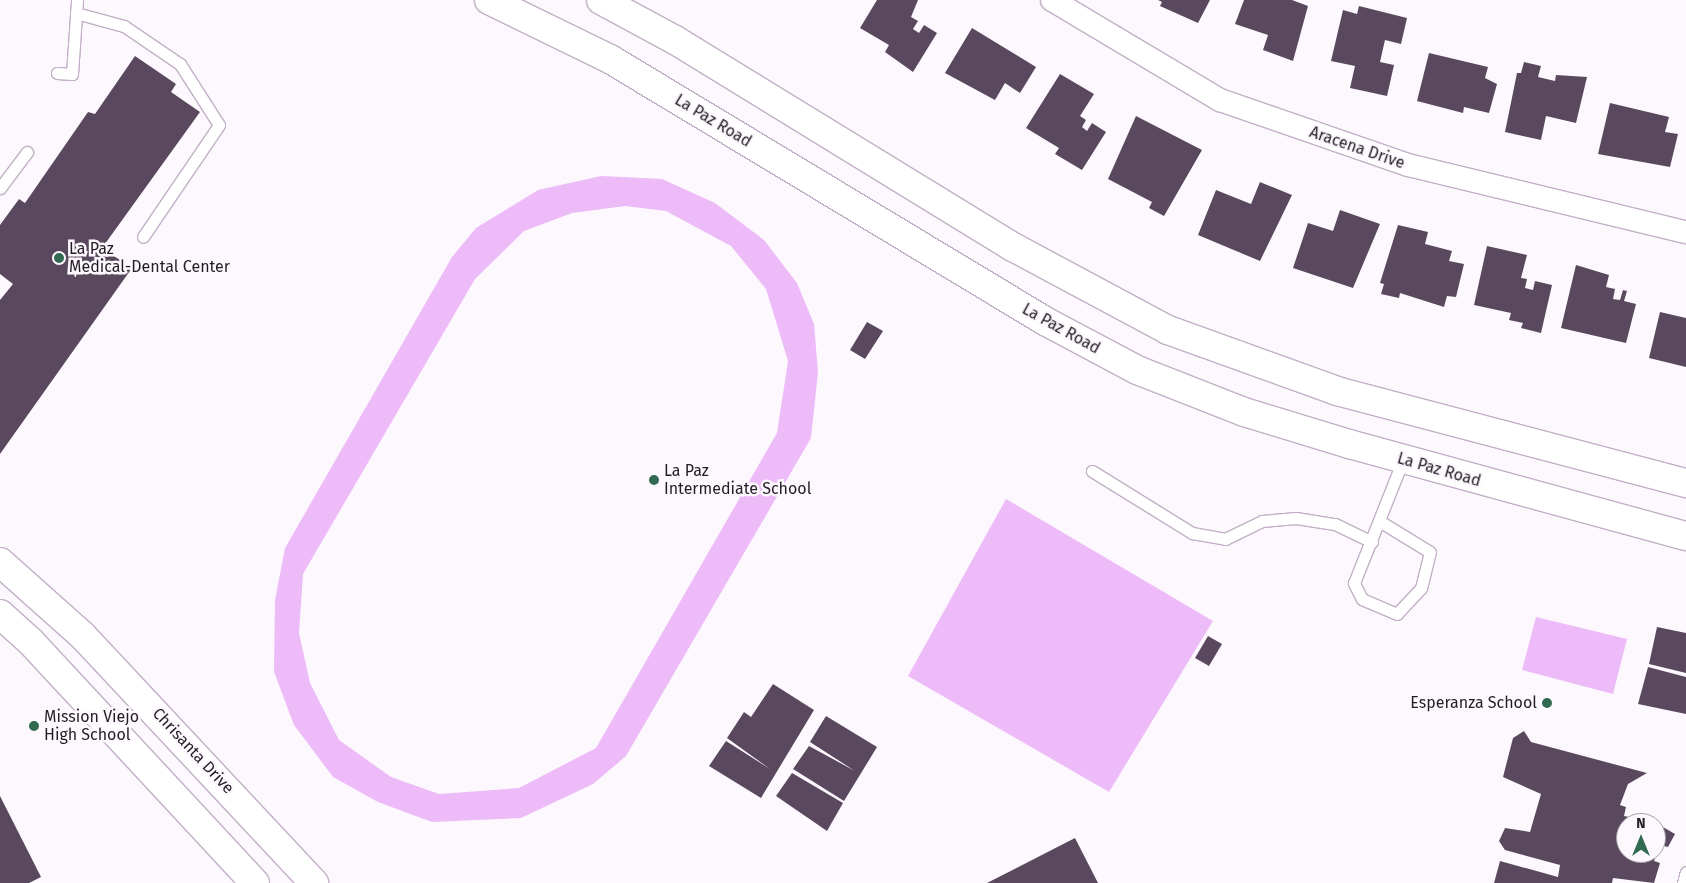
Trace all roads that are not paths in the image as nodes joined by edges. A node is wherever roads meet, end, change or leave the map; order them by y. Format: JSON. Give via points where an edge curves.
{"nodes":[{"id":1,"x":77,"y":0,"type":"edge"},
{"id":2,"x":489,"y":0,"type":"edge"},
{"id":3,"x":601,"y":0,"type":"edge"},
{"id":4,"x":1052,"y":0,"type":"edge"},
{"id":5,"x":76,"y":12,"type":"junction"},
{"id":6,"x":56,"y":72,"type":"dead end"},
{"id":7,"x":27,"y":152,"type":"dead end"},
{"id":8,"x":0,"y":188,"type":"edge"},
{"id":9,"x":1686,"y":232,"type":"edge"},
{"id":10,"x":143,"y":237,"type":"dead end"},
{"id":11,"x":1403,"y":460,"type":"junction"},
{"id":12,"x":1092,"y":471,"type":"dead end"},
{"id":13,"x":1686,"y":483,"type":"edge"},
{"id":14,"x":1381,"y":522,"type":"junction"},
{"id":15,"x":1686,"y":536,"type":"edge"},
{"id":16,"x":1372,"y":542,"type":"junction"},
{"id":17,"x":0,"y":562,"type":"edge"},
{"id":18,"x":0,"y":614,"type":"edge"},
{"id":19,"x":1686,"y":872,"type":"edge"},
{"id":20,"x":255,"y":883,"type":"edge"},
{"id":21,"x":314,"y":883,"type":"edge"},
{"id":22,"x":1683,"y":883,"type":"edge"}],
"edges":[{"from":1,"to":5,"type":"lane"},
{"from":2,"to":11,"type":"main road","name":"La Paz Road","via":[[610,59],[1045,321],[1137,370],[1244,412]]},
{"from":3,"to":13,"type":"main road","via":[[675,40],[1013,246],[1168,330],[1337,391]]},
{"from":4,"to":9,"type":"street","name":"Aracena Drive","via":[[1220,100],[1408,166]]},
{"from":5,"to":6,"type":"lane","via":[[72,74]]},
{"from":5,"to":10,"type":"lane","via":[[124,26],[180,64],[219,125]]},
{"from":7,"to":8,"type":"lane"},
{"from":11,"to":14,"type":"lane"},
{"from":11,"to":15,"type":"main road","name":"La Paz Road"},
{"from":12,"to":16,"type":"lane","via":[[1192,533],[1225,539],[1262,521],[1296,518],[1335,524]]},
{"from":14,"to":16,"type":"lane"},
{"from":14,"to":16,"type":"lane","via":[[1430,552],[1421,588],[1396,614],[1362,599],[1354,583]]},
{"from":17,"to":21,"type":"main road","name":"Chrisanta Drive","via":[[82,635]]},
{"from":18,"to":20,"type":"main road","via":[[31,642]]},
{"from":19,"to":22,"type":"lane"}]}
